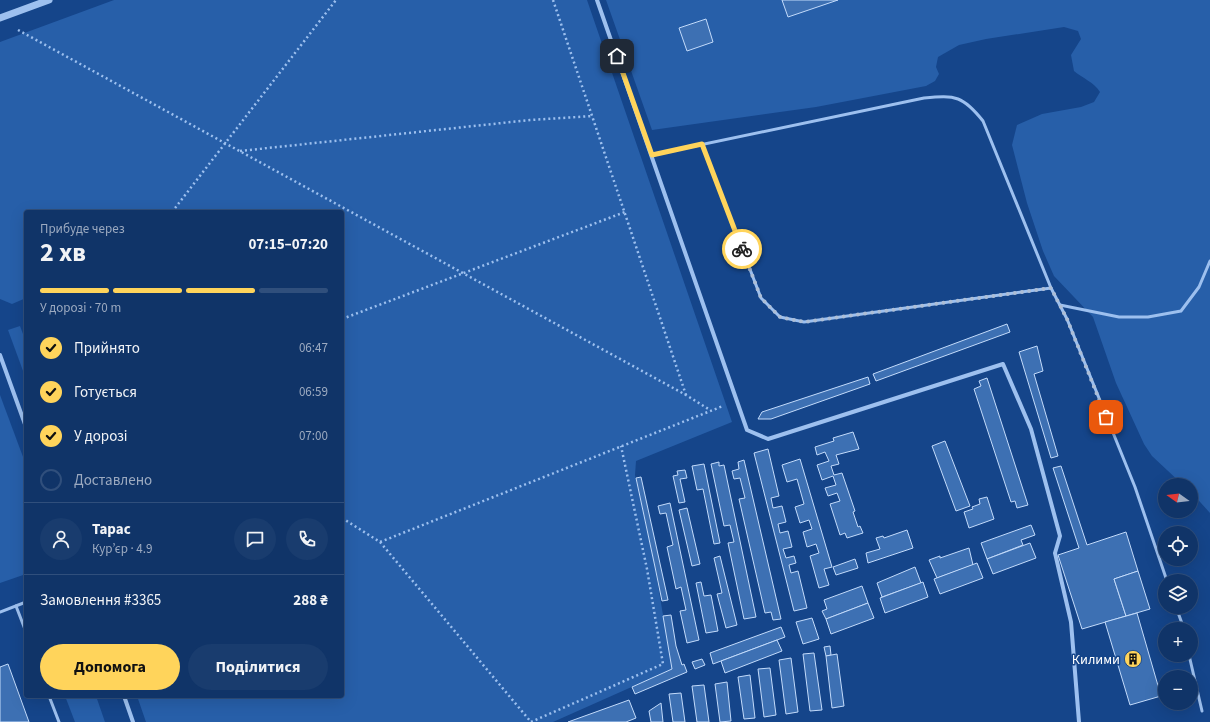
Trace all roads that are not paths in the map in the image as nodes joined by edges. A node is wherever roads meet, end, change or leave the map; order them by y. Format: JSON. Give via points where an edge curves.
{"nodes":[{"id":1,"x":49,"y":0,"type":"edge"},
{"id":2,"x":597,"y":0,"type":"edge"},
{"id":3,"x":0,"y":18,"type":"edge"},
{"id":4,"x":702,"y":144,"type":"junction"},
{"id":5,"x":652,"y":155,"type":"junction"},
{"id":6,"x":1210,"y":261,"type":"edge"},
{"id":7,"x":1051,"y":288,"type":"junction"},
{"id":8,"x":1060,"y":305,"type":"junction"},
{"id":9,"x":0,"y":355,"type":"edge"},
{"id":10,"x":24,"y":421,"type":"edge"},
{"id":11,"x":1165,"y":574,"type":"edge"},
{"id":12,"x":24,"y":603,"type":"edge"},
{"id":13,"x":16,"y":606,"type":"junction"},
{"id":14,"x":0,"y":612,"type":"edge"},
{"id":15,"x":24,"y":627,"type":"edge"},
{"id":16,"x":1191,"y":662,"type":"edge"},
{"id":17,"x":50,"y":698,"type":"edge"},
{"id":18,"x":125,"y":698,"type":"edge"},
{"id":19,"x":1202,"y":711,"type":"dead end"},
{"id":20,"x":59,"y":722,"type":"edge"},
{"id":21,"x":133,"y":722,"type":"edge"},
{"id":22,"x":1079,"y":722,"type":"edge"}],
"edges":[{"from":1,"to":3,"type":"street"},
{"from":2,"to":5,"type":"street"},
{"from":4,"to":5,"type":"lane"},
{"from":4,"to":7,"type":"lane","via":[[761,298],[780,317],[804,322]]},
{"from":4,"to":7,"type":"lane","via":[[924,98],[950,96],[970,105],[983,121]]},
{"from":5,"to":22,"type":"street","via":[[747,430],[768,439],[1003,364],[1031,429],[1060,536],[1055,553],[1071,622]]},
{"from":6,"to":8,"type":"lane","via":[[1200,287],[1181,311],[1148,317],[1119,317]]},
{"from":7,"to":8,"type":"lane"},
{"from":8,"to":11,"type":"lane","via":[[1135,487]]},
{"from":9,"to":10,"type":"street"},
{"from":12,"to":13,"type":"lane"},
{"from":13,"to":14,"type":"lane"},
{"from":13,"to":15,"type":"lane"},
{"from":16,"to":19,"type":"lane"},
{"from":17,"to":20,"type":"lane"},
{"from":18,"to":21,"type":"street"}]}
